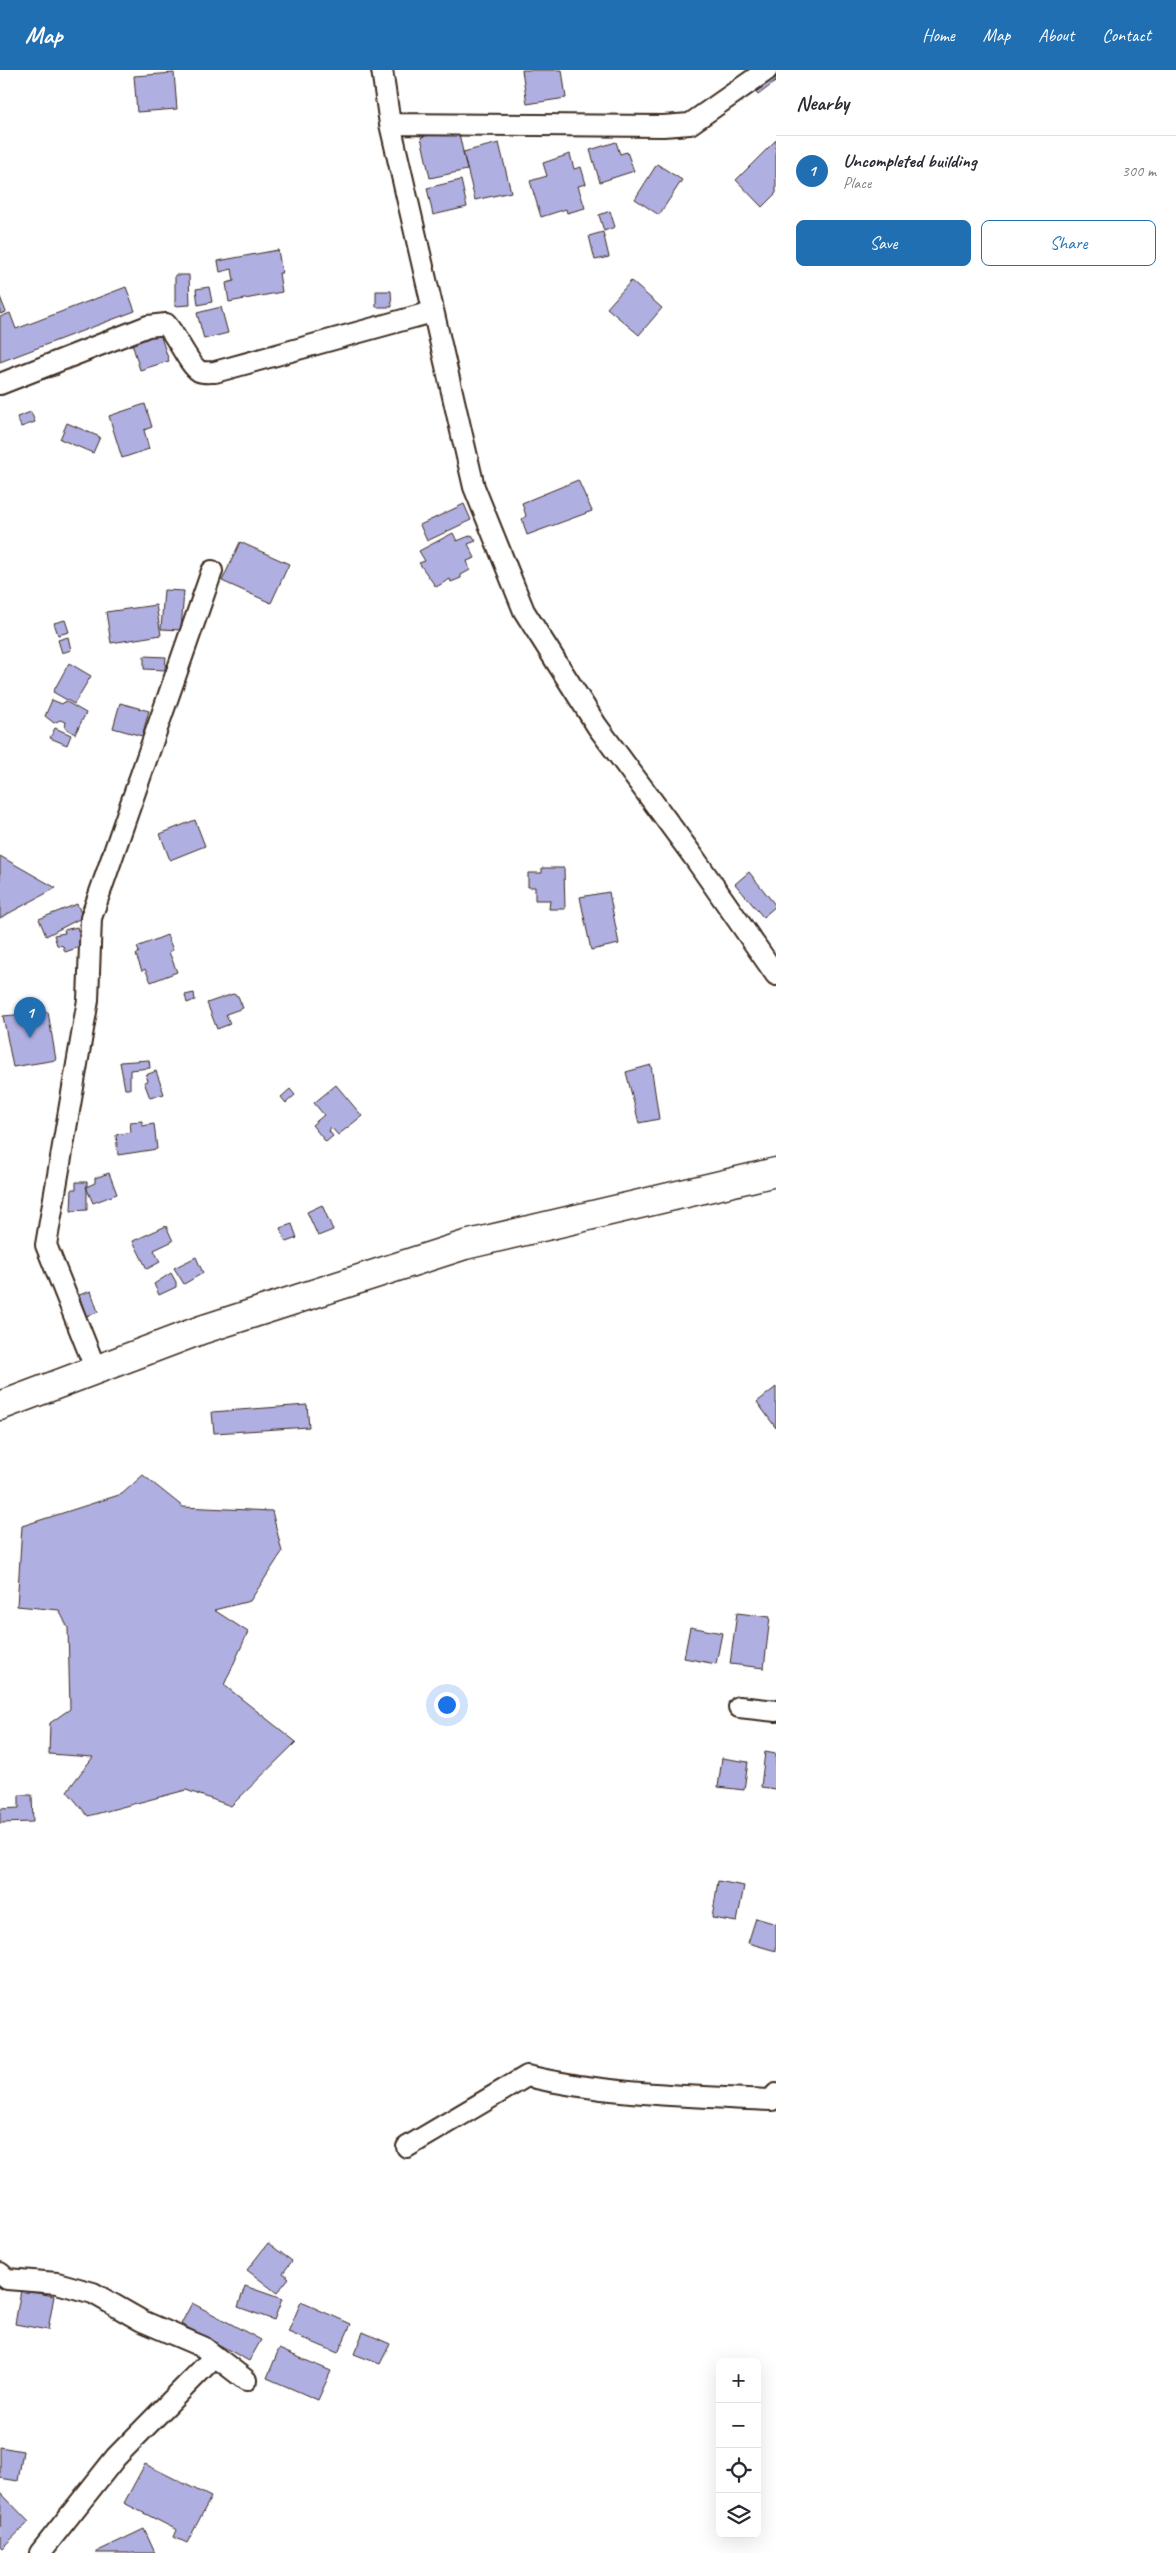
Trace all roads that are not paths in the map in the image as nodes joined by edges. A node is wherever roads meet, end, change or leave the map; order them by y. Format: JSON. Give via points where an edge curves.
{"nodes":[{"id":1,"x":382,"y":70,"type":"edge"},
{"id":2,"x":767,"y":70,"type":"edge"},
{"id":3,"x":390,"y":124,"type":"junction"},
{"id":4,"x":432,"y":312,"type":"junction"},
{"id":5,"x":0,"y":384,"type":"edge"},
{"id":6,"x":212,"y":570,"type":"dead end"},
{"id":7,"x":776,"y":975,"type":"edge"},
{"id":8,"x":776,"y":1172,"type":"edge"},
{"id":9,"x":96,"y":1370,"type":"junction"},
{"id":10,"x":0,"y":1406,"type":"edge"},
{"id":11,"x":740,"y":1707,"type":"dead end"},
{"id":12,"x":776,"y":1711,"type":"edge"},
{"id":13,"x":776,"y":2094,"type":"edge"},
{"id":14,"x":407,"y":2147,"type":"dead end"},
{"id":15,"x":0,"y":2273,"type":"edge"},
{"id":16,"x":215,"y":2356,"type":"junction"},
{"id":17,"x":246,"y":2380,"type":"dead end"},
{"id":18,"x":40,"y":2553,"type":"edge"}],
"edges":[{"from":1,"to":3,"type":"street"},
{"from":2,"to":3,"type":"street","via":[[690,124]]},
{"from":3,"to":4,"type":"street"},
{"from":4,"to":5,"type":"street","via":[[216,372],[201,372],[193,366],[177,336],[166,324],[148,326]]},
{"from":4,"to":7,"type":"street","via":[[474,487],[524,611],[597,726]]},
{"from":6,"to":9,"type":"street","via":[[92,918],[88,1000],[46,1245]]},
{"from":8,"to":9,"type":"main road","via":[[465,1245],[201,1330]]},
{"from":9,"to":10,"type":"main road"},
{"from":11,"to":12,"type":"street"},
{"from":13,"to":14,"type":"street","via":[[772,2100],[627,2092],[527,2076]]},
{"from":15,"to":16,"type":"street","via":[[7,2279],[57,2283],[93,2293]]},
{"from":16,"to":17,"type":"street"},
{"from":16,"to":18,"type":"street","via":[[116,2456]]}]}
